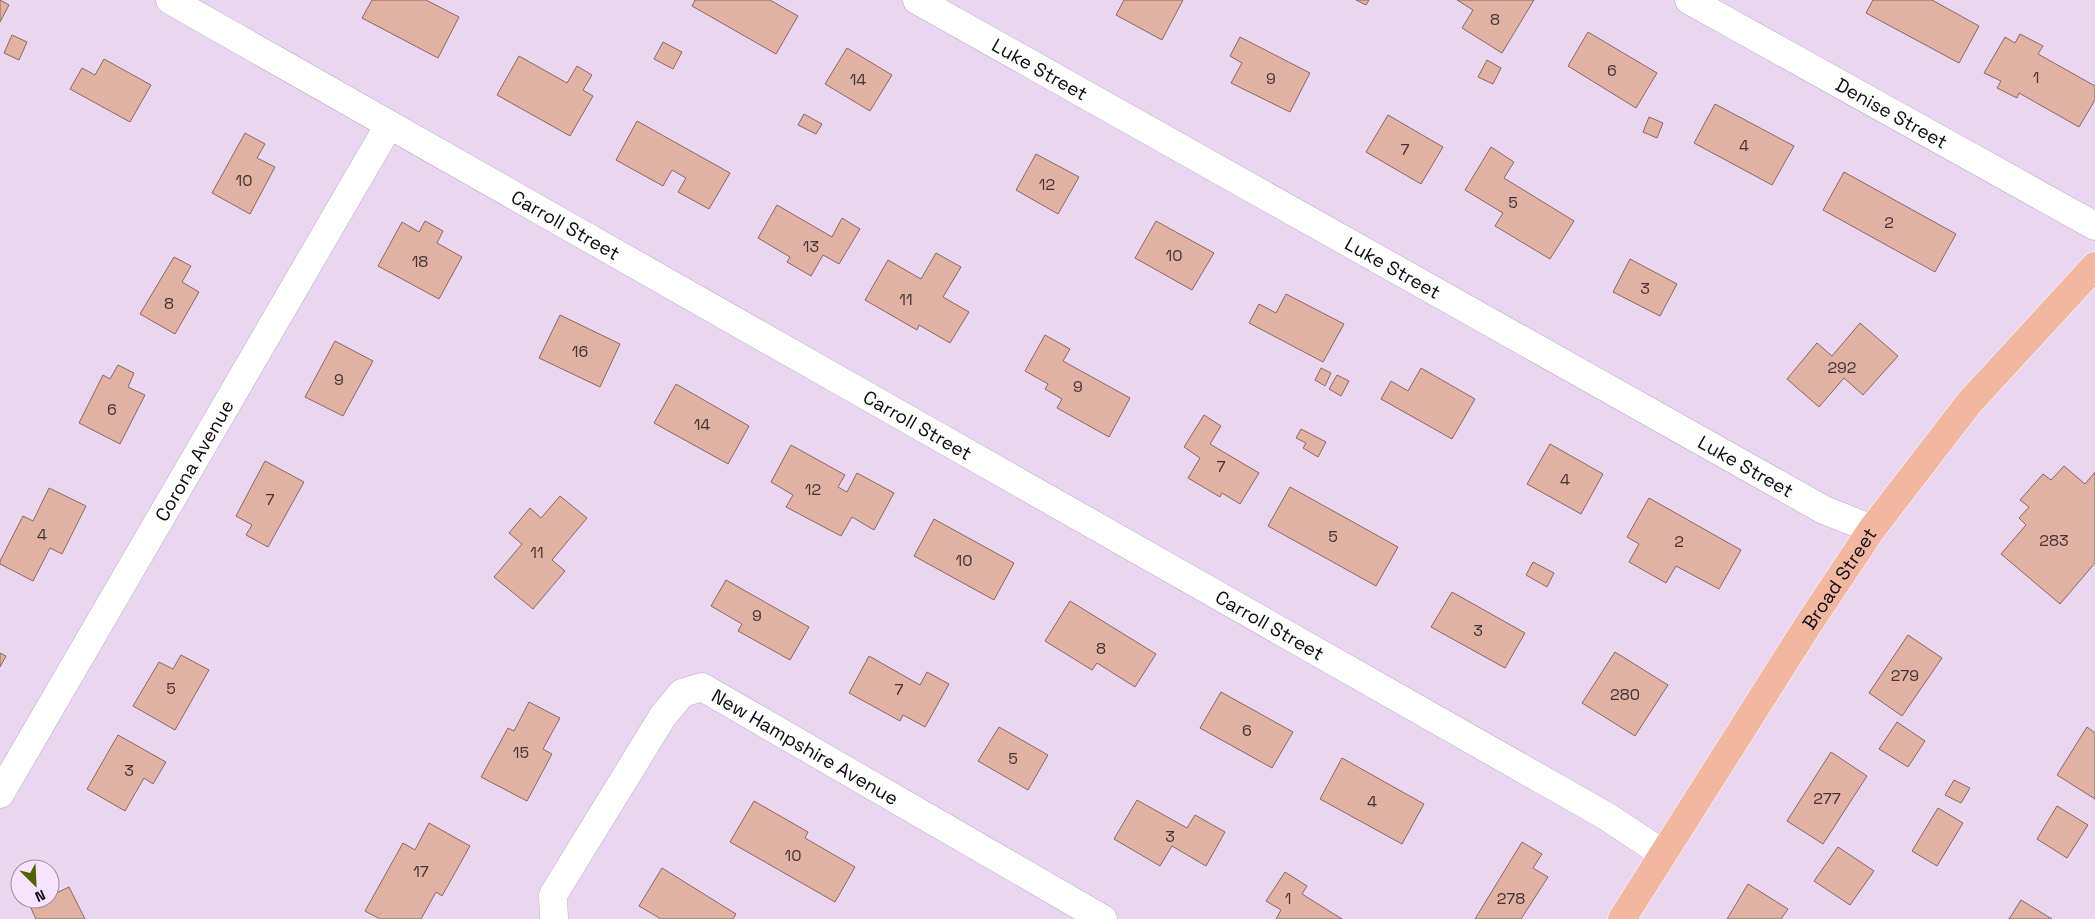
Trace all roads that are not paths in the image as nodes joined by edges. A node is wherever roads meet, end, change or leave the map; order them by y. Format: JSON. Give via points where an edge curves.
{"nodes":[{"id":1,"x":170,"y":0,"type":"edge"},
{"id":2,"x":917,"y":0,"type":"edge"},
{"id":3,"x":1688,"y":0,"type":"edge"},
{"id":4,"x":389,"y":125,"type":"junction"},
{"id":5,"x":2095,"y":226,"type":"edge"},
{"id":6,"x":2095,"y":266,"type":"edge"},
{"id":7,"x":1872,"y":530,"type":"junction"},
{"id":8,"x":0,"y":794,"type":"edge"},
{"id":9,"x":1662,"y":853,"type":"junction"},
{"id":10,"x":554,"y":919,"type":"edge"},
{"id":11,"x":1103,"y":919,"type":"edge"},
{"id":12,"x":1622,"y":919,"type":"edge"}],
"edges":[{"from":1,"to":4,"type":"street","name":"Carroll Street"},
{"from":2,"to":7,"type":"street","name":"Luke Street","via":[[1824,510]]},
{"from":3,"to":5,"type":"street","name":"Denise Street"},
{"from":4,"to":8,"type":"street","name":"Corona Avenue"},
{"from":4,"to":9,"type":"street","name":"Carroll Street","via":[[1598,811]]},
{"from":6,"to":7,"type":"main road","name":"Broad Street","via":[[1969,403]]},
{"from":7,"to":9,"type":"main road","name":"Broad Street"},
{"from":9,"to":12,"type":"main road","name":"Broad Street"},
{"from":10,"to":11,"type":"street","name":"New Hampshire Avenue","via":[[553,895],[663,716],[682,692],[702,687]]}]}
